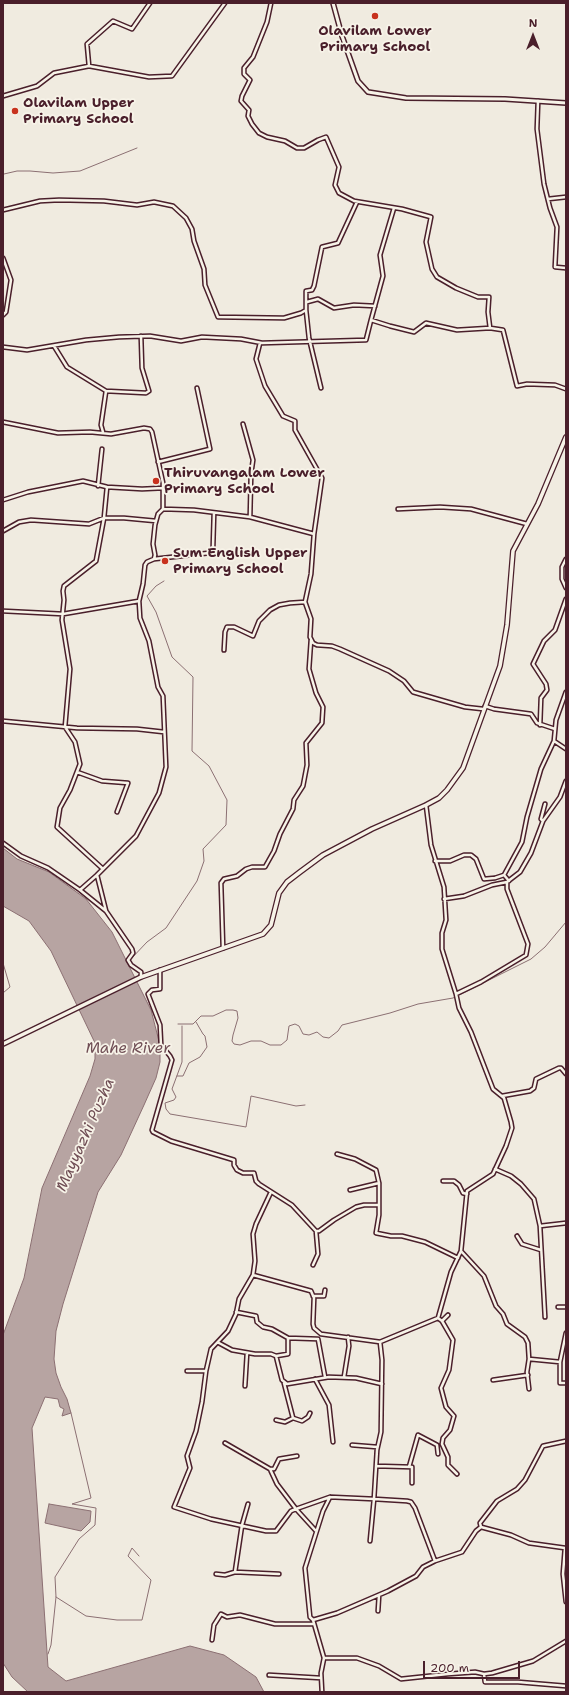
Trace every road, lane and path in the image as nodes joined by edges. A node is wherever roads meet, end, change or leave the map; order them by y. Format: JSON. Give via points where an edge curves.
{"nodes":[{"id":1,"x":150,"y":3,"type":"edge"},
{"id":2,"x":225,"y":3,"type":"edge"},
{"id":3,"x":271,"y":3,"type":"edge"},
{"id":4,"x":334,"y":3,"type":"edge"},
{"id":5,"x":89,"y":66,"type":"junction"},
{"id":6,"x":3,"y":96,"type":"edge"},
{"id":7,"x":538,"y":101,"type":"junction"},
{"id":8,"x":566,"y":102,"type":"edge"},
{"id":9,"x":566,"y":197,"type":"edge"},
{"id":10,"x":548,"y":199,"type":"junction"},
{"id":11,"x":357,"y":202,"type":"junction"},
{"id":12,"x":394,"y":208,"type":"junction"},
{"id":13,"x":3,"y":210,"type":"edge"},
{"id":14,"x":3,"y":258,"type":"edge"},
{"id":15,"x":566,"y":268,"type":"edge"},
{"id":16,"x":307,"y":302,"type":"junction"},
{"id":17,"x":374,"y":306,"type":"junction"},
{"id":18,"x":306,"y":310,"type":"junction"},
{"id":19,"x":3,"y":315,"type":"edge"},
{"id":20,"x":371,"y":320,"type":"junction"},
{"id":21,"x":490,"y":328,"type":"junction"},
{"id":22,"x":141,"y":336,"type":"junction"},
{"id":23,"x":310,"y":341,"type":"junction"},
{"id":24,"x":260,"y":343,"type":"junction"},
{"id":25,"x":54,"y":346,"type":"junction"},
{"id":26,"x":3,"y":347,"type":"edge"},
{"id":27,"x":196,"y":388,"type":"dead end"},
{"id":28,"x":321,"y":388,"type":"dead end"},
{"id":29,"x":566,"y":389,"type":"edge"},
{"id":30,"x":106,"y":391,"type":"junction"},
{"id":31,"x":3,"y":422,"type":"edge"},
{"id":32,"x":243,"y":424,"type":"dead end"},
{"id":33,"x":103,"y":432,"type":"junction"},
{"id":34,"x":566,"y":437,"type":"edge"},
{"id":35,"x":102,"y":448,"type":"dead end"},
{"id":36,"x":158,"y":462,"type":"junction"},
{"id":37,"x":98,"y":486,"type":"junction"},
{"id":38,"x":107,"y":488,"type":"junction"},
{"id":39,"x":163,"y":488,"type":"junction"},
{"id":40,"x":3,"y":500,"type":"edge"},
{"id":41,"x":163,"y":509,"type":"junction"},
{"id":42,"x":398,"y":509,"type":"dead end"},
{"id":43,"x":214,"y":513,"type":"junction"},
{"id":44,"x":250,"y":517,"type":"junction"},
{"id":45,"x":104,"y":518,"type":"junction"},
{"id":46,"x":156,"y":521,"type":"junction"},
{"id":47,"x":527,"y":524,"type":"junction"},
{"id":48,"x":3,"y":531,"type":"edge"},
{"id":49,"x":314,"y":534,"type":"junction"},
{"id":50,"x":154,"y":559,"type":"junction"},
{"id":51,"x":566,"y":559,"type":"edge"},
{"id":52,"x":566,"y":588,"type":"edge"},
{"id":53,"x":566,"y":599,"type":"edge"},
{"id":54,"x":139,"y":601,"type":"junction"},
{"id":55,"x":305,"y":602,"type":"junction"},
{"id":56,"x":3,"y":611,"type":"edge"},
{"id":57,"x":63,"y":614,"type":"junction"},
{"id":58,"x":311,"y":640,"type":"junction"},
{"id":59,"x":224,"y":650,"type":"dead end"},
{"id":60,"x":566,"y":692,"type":"edge"},
{"id":61,"x":484,"y":708,"type":"junction"},
{"id":62,"x":3,"y":722,"type":"edge"},
{"id":63,"x":540,"y":725,"type":"junction"},
{"id":64,"x":65,"y":727,"type":"junction"},
{"id":65,"x":554,"y":729,"type":"junction"},
{"id":66,"x":164,"y":732,"type":"junction"},
{"id":67,"x":554,"y":741,"type":"junction"},
{"id":68,"x":566,"y":749,"type":"edge"},
{"id":69,"x":77,"y":772,"type":"junction"},
{"id":70,"x":566,"y":781,"type":"edge"},
{"id":71,"x":545,"y":804,"type":"dead end"},
{"id":72,"x":426,"y":805,"type":"junction"},
{"id":73,"x":117,"y":812,"type":"dead end"},
{"id":74,"x":543,"y":821,"type":"junction"},
{"id":75,"x":3,"y":843,"type":"edge"},
{"id":76,"x":435,"y":861,"type":"junction"},
{"id":77,"x":103,"y":869,"type":"junction"},
{"id":78,"x":97,"y":875,"type":"junction"},
{"id":79,"x":504,"y":876,"type":"junction"},
{"id":80,"x":508,"y":882,"type":"junction"},
{"id":81,"x":80,"y":890,"type":"junction"},
{"id":82,"x":444,"y":899,"type":"junction"},
{"id":83,"x":106,"y":911,"type":"junction"},
{"id":84,"x":223,"y":948,"type":"junction"},
{"id":85,"x":160,"y":970,"type":"junction"},
{"id":86,"x":141,"y":977,"type":"junction"},
{"id":87,"x":456,"y":994,"type":"junction"},
{"id":88,"x":3,"y":1044,"type":"edge"},
{"id":89,"x":566,"y":1074,"type":"edge"},
{"id":90,"x":502,"y":1096,"type":"junction"},
{"id":91,"x":337,"y":1154,"type":"dead end"},
{"id":92,"x":495,"y":1169,"type":"junction"},
{"id":93,"x":443,"y":1181,"type":"dead end"},
{"id":94,"x":379,"y":1183,"type":"junction"},
{"id":95,"x":350,"y":1190,"type":"dead end"},
{"id":96,"x":271,"y":1192,"type":"junction"},
{"id":97,"x":467,"y":1194,"type":"junction"},
{"id":98,"x":379,"y":1205,"type":"junction"},
{"id":99,"x":566,"y":1223,"type":"edge"},
{"id":100,"x":540,"y":1226,"type":"junction"},
{"id":101,"x":316,"y":1231,"type":"junction"},
{"id":102,"x":517,"y":1236,"type":"dead end"},
{"id":103,"x":541,"y":1250,"type":"junction"},
{"id":104,"x":462,"y":1251,"type":"junction"},
{"id":105,"x":458,"y":1258,"type":"junction"},
{"id":106,"x":313,"y":1265,"type":"dead end"},
{"id":107,"x":253,"y":1275,"type":"junction"},
{"id":108,"x":325,"y":1290,"type":"dead end"},
{"id":109,"x":313,"y":1296,"type":"junction"},
{"id":110,"x":558,"y":1307,"type":"dead end"},
{"id":111,"x":566,"y":1307,"type":"edge"},
{"id":112,"x":236,"y":1312,"type":"junction"},
{"id":113,"x":448,"y":1315,"type":"dead end"},
{"id":114,"x":545,"y":1317,"type":"dead end"},
{"id":115,"x":438,"y":1318,"type":"junction"},
{"id":116,"x":442,"y":1321,"type":"junction"},
{"id":117,"x":566,"y":1333,"type":"edge"},
{"id":118,"x":348,"y":1337,"type":"junction"},
{"id":119,"x":288,"y":1338,"type":"junction"},
{"id":120,"x":380,"y":1342,"type":"junction"},
{"id":121,"x":219,"y":1343,"type":"junction"},
{"id":122,"x":247,"y":1353,"type":"junction"},
{"id":123,"x":276,"y":1356,"type":"junction"},
{"id":124,"x":529,"y":1359,"type":"junction"},
{"id":125,"x":560,"y":1362,"type":"junction"},
{"id":126,"x":187,"y":1371,"type":"dead end"},
{"id":127,"x":206,"y":1371,"type":"junction"},
{"id":128,"x":528,"y":1375,"type":"junction"},
{"id":129,"x":325,"y":1377,"type":"junction"},
{"id":130,"x":344,"y":1377,"type":"junction"},
{"id":131,"x":315,"y":1379,"type":"junction"},
{"id":132,"x":493,"y":1380,"type":"dead end"},
{"id":133,"x":566,"y":1382,"type":"edge"},
{"id":134,"x":284,"y":1383,"type":"junction"},
{"id":135,"x":382,"y":1384,"type":"junction"},
{"id":136,"x":245,"y":1386,"type":"dead end"},
{"id":137,"x":529,"y":1389,"type":"dead end"},
{"id":138,"x":310,"y":1413,"type":"dead end"},
{"id":139,"x":293,"y":1418,"type":"junction"},
{"id":140,"x":276,"y":1420,"type":"dead end"},
{"id":141,"x":566,"y":1441,"type":"edge"},
{"id":142,"x":333,"y":1442,"type":"dead end"},
{"id":143,"x":225,"y":1444,"type":"dead end"},
{"id":144,"x":352,"y":1444,"type":"dead end"},
{"id":145,"x":378,"y":1447,"type":"junction"},
{"id":146,"x":438,"y":1454,"type":"dead end"},
{"id":147,"x":297,"y":1456,"type":"dead end"},
{"id":148,"x":376,"y":1466,"type":"junction"},
{"id":149,"x":409,"y":1467,"type":"junction"},
{"id":150,"x":270,"y":1469,"type":"junction"},
{"id":151,"x":457,"y":1474,"type":"dead end"},
{"id":152,"x":412,"y":1483,"type":"dead end"},
{"id":153,"x":330,"y":1497,"type":"junction"},
{"id":154,"x":374,"y":1499,"type":"junction"},
{"id":155,"x":248,"y":1504,"type":"dead end"},
{"id":156,"x":296,"y":1509,"type":"junction"},
{"id":157,"x":242,"y":1525,"type":"junction"},
{"id":158,"x":481,"y":1527,"type":"junction"},
{"id":159,"x":316,"y":1532,"type":"junction"},
{"id":160,"x":370,"y":1540,"type":"dead end"},
{"id":161,"x":566,"y":1549,"type":"edge"},
{"id":162,"x":435,"y":1561,"type":"junction"},
{"id":163,"x":235,"y":1572,"type":"junction"},
{"id":164,"x":216,"y":1574,"type":"dead end"},
{"id":165,"x":279,"y":1574,"type":"dead end"},
{"id":166,"x":379,"y":1595,"type":"junction"},
{"id":167,"x":566,"y":1602,"type":"edge"},
{"id":168,"x":378,"y":1611,"type":"dead end"},
{"id":169,"x":314,"y":1622,"type":"junction"},
{"id":170,"x":212,"y":1640,"type":"dead end"},
{"id":171,"x":566,"y":1641,"type":"edge"},
{"id":172,"x":324,"y":1658,"type":"junction"},
{"id":173,"x":484,"y":1674,"type":"junction"},
{"id":174,"x":269,"y":1675,"type":"dead end"},
{"id":175,"x":321,"y":1678,"type":"junction"},
{"id":176,"x":566,"y":1686,"type":"edge"},
{"id":177,"x":322,"y":1692,"type":"edge"}],
"edges":[{"from":1,"to":5,"type":"street","via":[[132,29],[112,22],[88,44]]},
{"from":2,"to":5,"type":"street","via":[[172,76],[149,77]]},
{"from":3,"to":11,"type":"street","via":[[267,22],[253,57],[244,68],[244,74],[250,80],[241,101],[249,110],[248,116],[252,124],[259,133],[267,137],[297,148],[304,148],[326,138],[339,167],[336,185],[339,193]]},
{"from":4,"to":7,"type":"street","via":[[342,36],[358,81],[368,92],[406,98]]},
{"from":5,"to":6,"type":"street","via":[[54,73],[37,86]]},
{"from":7,"to":8,"type":"street"},
{"from":7,"to":10,"type":"street","via":[[537,129]]},
{"from":9,"to":10,"type":"street"},
{"from":10,"to":15,"type":"street","via":[[558,227],[555,267]]},
{"from":11,"to":12,"type":"street"},
{"from":11,"to":16,"type":"street","via":[[338,243],[322,247],[314,286],[312,290],[306,291]]},
{"from":12,"to":17,"type":"street","via":[[380,255],[383,276]]},
{"from":12,"to":21,"type":"street","via":[[431,217],[426,242],[432,268],[437,277],[456,288],[478,297],[489,297]]},
{"from":13,"to":18,"type":"street","via":[[40,201],[60,200],[137,205],[154,202],[173,206],[186,218],[192,229],[204,269],[205,285],[218,317],[284,318]]},
{"from":14,"to":19,"type":"street","via":[[11,280],[6,312]]},
{"from":16,"to":17,"type":"street","via":[[318,299],[334,308],[354,304]]},
{"from":16,"to":18,"type":"street"},
{"from":17,"to":20,"type":"street"},
{"from":18,"to":23,"type":"street"},
{"from":20,"to":21,"type":"street","via":[[414,332],[426,323],[457,330]]},
{"from":20,"to":23,"type":"street","via":[[366,340]]},
{"from":21,"to":29,"type":"street","via":[[503,330],[517,386],[555,385]]},
{"from":22,"to":24,"type":"street","via":[[176,341],[202,337]]},
{"from":22,"to":25,"type":"street"},
{"from":22,"to":30,"type":"street","via":[[142,368],[149,391]]},
{"from":23,"to":24,"type":"street"},
{"from":23,"to":28,"type":"street"},
{"from":24,"to":49,"type":"street","via":[[256,359],[265,386],[283,416],[295,421],[295,430],[322,478]]},
{"from":25,"to":26,"type":"street","via":[[27,350]]},
{"from":25,"to":30,"type":"street","via":[[67,367]]},
{"from":27,"to":36,"type":"street","via":[[210,449]]},
{"from":30,"to":33,"type":"street","via":[[101,426]]},
{"from":31,"to":33,"type":"street","via":[[58,433]]},
{"from":32,"to":44,"type":"street","via":[[253,460],[250,474]]},
{"from":33,"to":36,"type":"street","via":[[111,434],[144,428],[150,430]]},
{"from":34,"to":47,"type":"main road"},
{"from":35,"to":37,"type":"street"},
{"from":36,"to":39,"type":"street"},
{"from":37,"to":38,"type":"street"},
{"from":37,"to":40,"type":"street","via":[[84,481],[28,492]]},
{"from":38,"to":39,"type":"street"},
{"from":38,"to":45,"type":"street"},
{"from":39,"to":41,"type":"street"},
{"from":41,"to":43,"type":"street"},
{"from":41,"to":46,"type":"street"},
{"from":42,"to":47,"type":"street","via":[[471,509]]},
{"from":43,"to":44,"type":"street"},
{"from":43,"to":50,"type":"street","via":[[212,550],[209,553]]},
{"from":44,"to":49,"type":"street"},
{"from":45,"to":46,"type":"street","via":[[139,518]]},
{"from":45,"to":48,"type":"street","via":[[89,524],[31,520],[18,522]]},
{"from":45,"to":57,"type":"street","via":[[96,561],[64,586]]},
{"from":46,"to":50,"type":"street"},
{"from":47,"to":61,"type":"main road","via":[[511,556],[505,638],[500,666]]},
{"from":49,"to":55,"type":"street","via":[[311,574]]},
{"from":50,"to":54,"type":"street","via":[[145,565]]},
{"from":51,"to":52,"type":"street","via":[[562,568],[562,579]]},
{"from":53,"to":63,"type":"street","via":[[555,630],[544,641],[533,664],[547,690],[541,698]]},
{"from":54,"to":57,"type":"street"},
{"from":54,"to":66,"type":"street","via":[[140,618],[149,641],[158,686],[163,696]]},
{"from":55,"to":58,"type":"street","via":[[311,618]]},
{"from":55,"to":59,"type":"street","via":[[290,603],[270,610],[260,621],[253,636],[234,627],[226,627]]},
{"from":56,"to":57,"type":"street"},
{"from":57,"to":64,"type":"street","via":[[70,669]]},
{"from":58,"to":61,"type":"street","via":[[315,644],[332,646],[348,652],[388,671],[404,681],[413,692],[465,707]]},
{"from":58,"to":84,"type":"street","via":[[309,668],[323,707],[322,722],[306,743],[307,765],[303,786],[294,800],[293,809],[265,867],[246,869],[237,876],[224,879],[221,883]]},
{"from":60,"to":65,"type":"street"},
{"from":61,"to":63,"type":"street","via":[[531,714]]},
{"from":61,"to":72,"type":"main road","via":[[462,768],[447,790]]},
{"from":62,"to":64,"type":"street"},
{"from":63,"to":65,"type":"street"},
{"from":64,"to":66,"type":"street"},
{"from":64,"to":69,"type":"street","via":[[75,742],[80,764]]},
{"from":65,"to":67,"type":"street"},
{"from":66,"to":77,"type":"street","via":[[166,767],[159,793],[136,836]]},
{"from":67,"to":68,"type":"street"},
{"from":67,"to":79,"type":"street","via":[[542,769],[522,842]]},
{"from":69,"to":73,"type":"street","via":[[102,781],[128,783]]},
{"from":69,"to":77,"type":"street","via":[[60,808],[57,827]]},
{"from":70,"to":74,"type":"street","via":[[560,797]]},
{"from":71,"to":74,"type":"street","via":[[541,819]]},
{"from":72,"to":76,"type":"street"},
{"from":72,"to":84,"type":"main road","via":[[372,829],[323,856],[282,887],[274,918],[267,931],[255,938]]},
{"from":74,"to":80,"type":"street","via":[[531,853],[520,872]]},
{"from":75,"to":81,"type":"street","via":[[21,856],[48,868]]},
{"from":76,"to":79,"type":"street","via":[[450,861],[471,855],[476,859],[484,879]]},
{"from":76,"to":82,"type":"street","via":[[444,887]]},
{"from":77,"to":78,"type":"street"},
{"from":78,"to":81,"type":"street"},
{"from":78,"to":83,"type":"street"},
{"from":79,"to":80,"type":"street"},
{"from":80,"to":82,"type":"street","via":[[464,896]]},
{"from":80,"to":87,"type":"street","via":[[507,888],[528,944],[526,955]]},
{"from":81,"to":83,"type":"street"},
{"from":82,"to":87,"type":"street","via":[[446,920],[442,945]]},
{"from":83,"to":86,"type":"street","via":[[132,949],[133,953],[128,960],[141,972]]},
{"from":84,"to":85,"type":"main road"},
{"from":85,"to":86,"type":"main road"},
{"from":85,"to":96,"type":"street","via":[[160,989],[152,990],[148,994],[160,1025],[161,1045],[172,1060],[153,1132],[171,1141],[234,1160],[237,1170],[254,1173],[256,1181]]},
{"from":86,"to":88,"type":"main road"},
{"from":87,"to":90,"type":"street","via":[[459,1008],[471,1032],[492,1089]]},
{"from":89,"to":90,"type":"street","via":[[559,1068],[536,1079],[534,1088],[530,1090]]},
{"from":90,"to":92,"type":"street","via":[[512,1128]]},
{"from":91,"to":94,"type":"street","via":[[355,1159],[376,1170]]},
{"from":92,"to":97,"type":"street","via":[[493,1174],[467,1191]]},
{"from":92,"to":100,"type":"street","via":[[511,1176],[532,1196]]},
{"from":93,"to":97,"type":"street","via":[[454,1181]]},
{"from":94,"to":95,"type":"street"},
{"from":94,"to":98,"type":"street"},
{"from":96,"to":101,"type":"street","via":[[292,1205]]},
{"from":96,"to":107,"type":"street","via":[[253,1234]]},
{"from":97,"to":104,"type":"street"},
{"from":98,"to":101,"type":"street","via":[[356,1207]]},
{"from":98,"to":105,"type":"street","via":[[380,1215],[376,1233],[425,1242]]},
{"from":99,"to":100,"type":"street"},
{"from":100,"to":103,"type":"street"},
{"from":101,"to":106,"type":"street","via":[[318,1254]]},
{"from":102,"to":103,"type":"street","via":[[522,1244]]},
{"from":103,"to":114,"type":"street"},
{"from":104,"to":105,"type":"street"},
{"from":104,"to":124,"type":"street","via":[[484,1276],[496,1306],[507,1324],[525,1337]]},
{"from":105,"to":115,"type":"street","via":[[451,1272]]},
{"from":107,"to":109,"type":"street","via":[[311,1291]]},
{"from":107,"to":112,"type":"street","via":[[239,1299]]},
{"from":108,"to":109,"type":"street","via":[[324,1296]]},
{"from":109,"to":118,"type":"street","via":[[314,1328],[320,1334]]},
{"from":110,"to":111,"type":"street"},
{"from":112,"to":119,"type":"street","via":[[256,1316],[257,1322],[263,1327]]},
{"from":112,"to":121,"type":"street","via":[[228,1331]]},
{"from":113,"to":116,"type":"street"},
{"from":115,"to":116,"type":"street"},
{"from":115,"to":120,"type":"street"},
{"from":116,"to":151,"type":"street","via":[[453,1340],[449,1370],[441,1388],[446,1407],[454,1416],[450,1430],[442,1438],[442,1444],[448,1456],[448,1465]]},
{"from":117,"to":125,"type":"street"},
{"from":118,"to":120,"type":"street"},
{"from":118,"to":130,"type":"street"},
{"from":119,"to":123,"type":"street","via":[[288,1354]]},
{"from":119,"to":129,"type":"street","via":[[318,1339]]},
{"from":120,"to":135,"type":"street"},
{"from":121,"to":122,"type":"street","via":[[232,1350]]},
{"from":121,"to":127,"type":"street","via":[[212,1349]]},
{"from":122,"to":123,"type":"street"},
{"from":122,"to":136,"type":"street"},
{"from":123,"to":134,"type":"street"},
{"from":124,"to":125,"type":"street"},
{"from":124,"to":128,"type":"street"},
{"from":125,"to":133,"type":"street","via":[[560,1383]]},
{"from":126,"to":127,"type":"street"},
{"from":127,"to":157,"type":"street","via":[[196,1431],[186,1456],[190,1468],[174,1507],[211,1519]]},
{"from":128,"to":132,"type":"street"},
{"from":128,"to":137,"type":"street"},
{"from":129,"to":130,"type":"street"},
{"from":129,"to":131,"type":"street"},
{"from":130,"to":135,"type":"street"},
{"from":131,"to":134,"type":"street"},
{"from":131,"to":142,"type":"street","via":[[329,1405]]},
{"from":134,"to":139,"type":"street"},
{"from":135,"to":145,"type":"street","via":[[381,1432]]},
{"from":138,"to":139,"type":"street","via":[[302,1421]]},
{"from":139,"to":140,"type":"street","via":[[285,1422]]},
{"from":141,"to":158,"type":"street","via":[[543,1446],[525,1480],[497,1501],[480,1523]]},
{"from":143,"to":150,"type":"street"},
{"from":144,"to":145,"type":"street"},
{"from":145,"to":148,"type":"street"},
{"from":146,"to":149,"type":"street","via":[[437,1445],[418,1435]]},
{"from":147,"to":150,"type":"street","via":[[279,1459],[274,1469]]},
{"from":148,"to":149,"type":"street"},
{"from":148,"to":154,"type":"street"},
{"from":149,"to":152,"type":"street","via":[[412,1467]]},
{"from":150,"to":156,"type":"street","via":[[277,1484]]},
{"from":153,"to":154,"type":"street"},
{"from":153,"to":156,"type":"street"},
{"from":153,"to":159,"type":"street"},
{"from":154,"to":160,"type":"street"},
{"from":154,"to":162,"type":"street","via":[[410,1502]]},
{"from":155,"to":157,"type":"street"},
{"from":156,"to":157,"type":"street","via":[[291,1511],[276,1531]]},
{"from":156,"to":159,"type":"street"},
{"from":157,"to":163,"type":"street"},
{"from":158,"to":161,"type":"street","via":[[511,1535],[529,1544]]},
{"from":158,"to":162,"type":"street","via":[[462,1552]]},
{"from":159,"to":169,"type":"street","via":[[305,1568],[310,1617]]},
{"from":161,"to":167,"type":"street","via":[[563,1574]]},
{"from":162,"to":166,"type":"street","via":[[424,1567],[416,1576]]},
{"from":163,"to":164,"type":"street"},
{"from":163,"to":165,"type":"street"},
{"from":166,"to":168,"type":"street"},
{"from":166,"to":169,"type":"street"},
{"from":169,"to":170,"type":"street","via":[[275,1624],[240,1615],[221,1614],[214,1625]]},
{"from":169,"to":172,"type":"street"},
{"from":171,"to":173,"type":"street","via":[[533,1661]]},
{"from":172,"to":173,"type":"street","via":[[357,1658],[379,1666],[400,1679],[448,1674]]},
{"from":172,"to":175,"type":"street"},
{"from":173,"to":176,"type":"street","via":[[485,1682]]},
{"from":174,"to":175,"type":"street"},
{"from":175,"to":177,"type":"street"}]}
